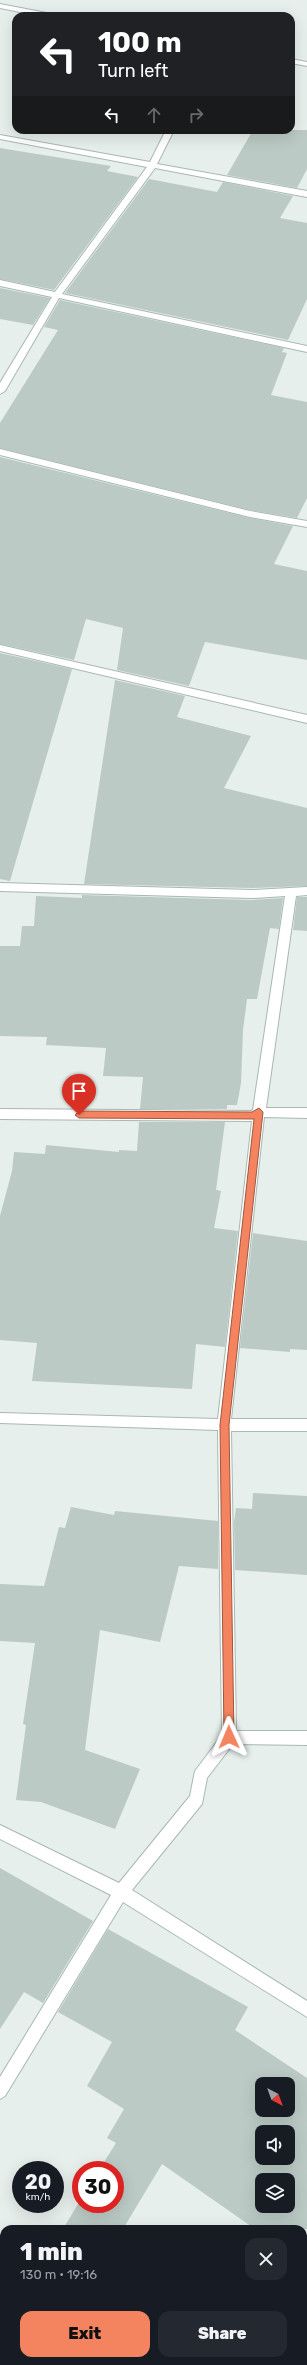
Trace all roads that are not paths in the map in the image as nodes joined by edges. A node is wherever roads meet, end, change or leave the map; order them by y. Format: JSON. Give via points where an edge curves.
{"nodes":[{"id":1,"x":0,"y":6,"type":"edge"},
{"id":2,"x":31,"y":12,"type":"edge"},
{"id":3,"x":295,"y":62,"type":"edge"},
{"id":4,"x":307,"y":64,"type":"edge"},
{"id":5,"x":168,"y":134,"type":"edge"},
{"id":6,"x":0,"y":137,"type":"edge"},
{"id":7,"x":152,"y":166,"type":"junction"},
{"id":8,"x":307,"y":194,"type":"edge"},
{"id":9,"x":0,"y":283,"type":"edge"},
{"id":10,"x":56,"y":296,"type":"junction"},
{"id":11,"x":307,"y":349,"type":"edge"},
{"id":12,"x":0,"y":391,"type":"edge"},
{"id":13,"x":0,"y":452,"type":"edge"},
{"id":14,"x":307,"y":524,"type":"edge"},
{"id":15,"x":0,"y":648,"type":"edge"},
{"id":16,"x":307,"y":719,"type":"edge"},
{"id":17,"x":0,"y":887,"type":"edge"},
{"id":18,"x":307,"y":891,"type":"edge"},
{"id":19,"x":291,"y":892,"type":"junction"},
{"id":20,"x":259,"y":1112,"type":"junction"},
{"id":21,"x":307,"y":1113,"type":"edge"},
{"id":22,"x":0,"y":1114,"type":"edge"},
{"id":23,"x":0,"y":1418,"type":"edge"},
{"id":24,"x":224,"y":1425,"type":"junction"},
{"id":25,"x":307,"y":1425,"type":"edge"},
{"id":26,"x":229,"y":1737,"type":"junction"},
{"id":27,"x":307,"y":1738,"type":"edge"},
{"id":28,"x":0,"y":1832,"type":"edge"},
{"id":29,"x":122,"y":1892,"type":"junction"},
{"id":30,"x":307,"y":2010,"type":"edge"},
{"id":31,"x":0,"y":2091,"type":"edge"}],
"edges":[{"from":1,"to":2,"type":"street"},
{"from":3,"to":4,"type":"street"},
{"from":5,"to":7,"type":"street"},
{"from":6,"to":7,"type":"street"},
{"from":7,"to":8,"type":"street"},
{"from":7,"to":10,"type":"street"},
{"from":9,"to":10,"type":"street"},
{"from":10,"to":11,"type":"street"},
{"from":10,"to":12,"type":"street"},
{"from":13,"to":14,"type":"street","via":[[250,514]]},
{"from":15,"to":16,"type":"street"},
{"from":17,"to":19,"type":"street","via":[[252,894]]},
{"from":18,"to":19,"type":"street"},
{"from":19,"to":20,"type":"street"},
{"from":20,"to":21,"type":"street"},
{"from":20,"to":22,"type":"street","via":[[253,1116]]},
{"from":20,"to":24,"type":"street"},
{"from":23,"to":24,"type":"street"},
{"from":24,"to":25,"type":"street"},
{"from":24,"to":26,"type":"street"},
{"from":26,"to":27,"type":"street"},
{"from":26,"to":29,"type":"street","via":[[200,1776],[197,1799]]},
{"from":28,"to":29,"type":"street"},
{"from":29,"to":30,"type":"street"},
{"from":29,"to":31,"type":"street"}]}
